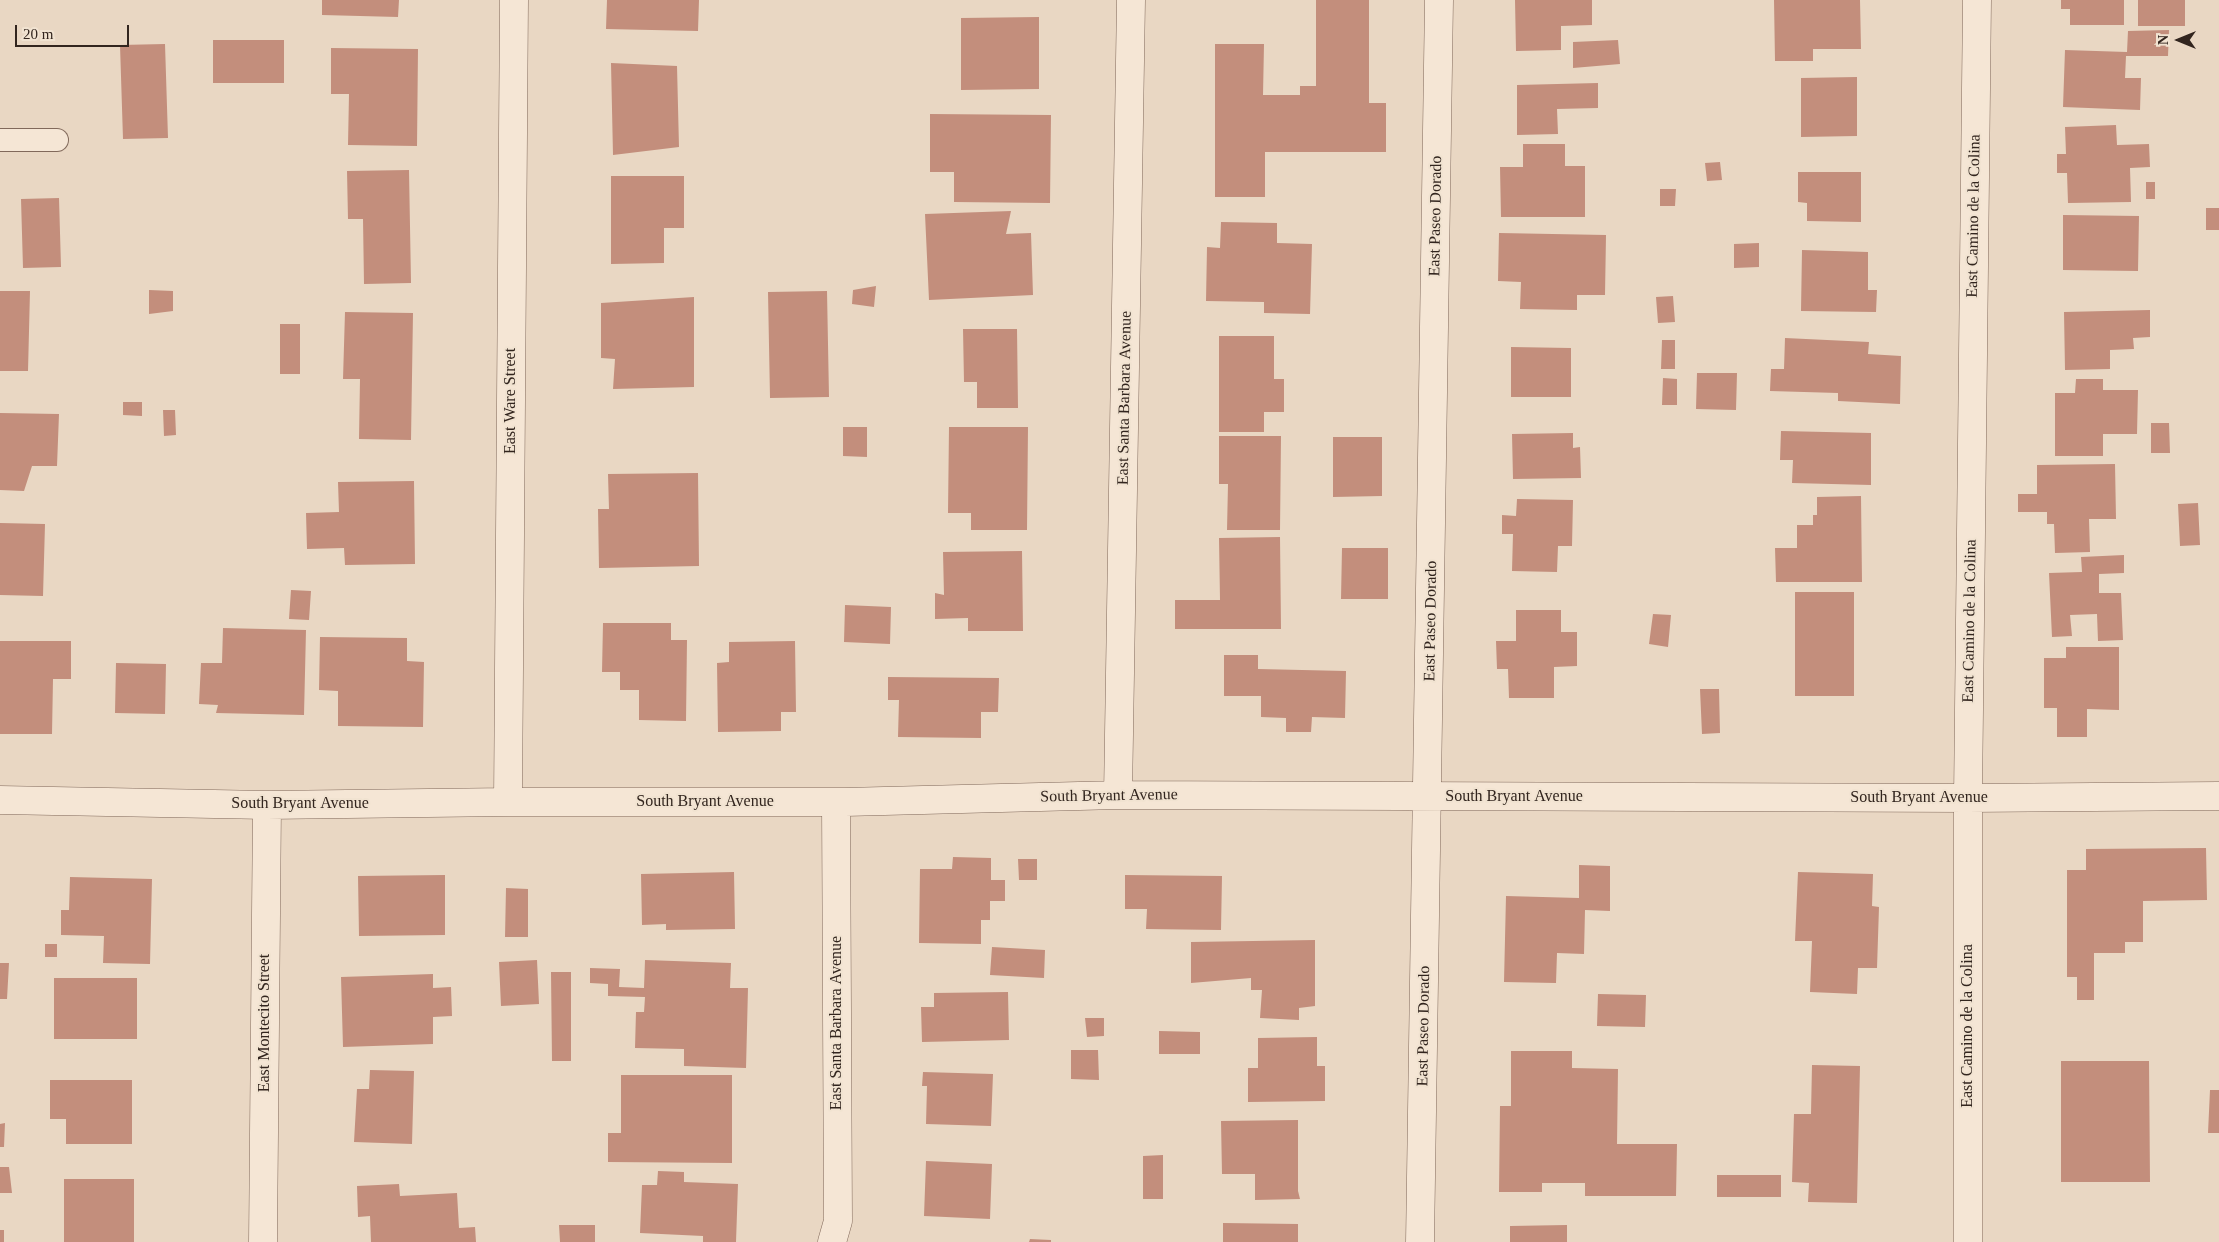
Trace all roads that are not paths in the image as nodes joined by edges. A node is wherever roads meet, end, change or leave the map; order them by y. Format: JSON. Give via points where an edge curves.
{"nodes":[{"id":1,"x":514,"y":0,"type":"edge"},
{"id":2,"x":1131,"y":0,"type":"edge"},
{"id":3,"x":1439,"y":0,"type":"edge"},
{"id":4,"x":1977,"y":0,"type":"edge"},
{"id":5,"x":0,"y":140,"type":"edge"},
{"id":6,"x":57,"y":140,"type":"dead end"},
{"id":7,"x":1118,"y":795,"type":"junction"},
{"id":8,"x":1428,"y":796,"type":"junction"},
{"id":9,"x":2219,"y":796,"type":"edge"},
{"id":10,"x":1968,"y":798,"type":"junction"},
{"id":11,"x":0,"y":800,"type":"edge"},
{"id":12,"x":508,"y":802,"type":"junction"},
{"id":13,"x":836,"y":802,"type":"junction"},
{"id":14,"x":266,"y":805,"type":"junction"},
{"id":15,"x":263,"y":1242,"type":"edge"},
{"id":16,"x":832,"y":1242,"type":"edge"},
{"id":17,"x":1420,"y":1242,"type":"edge"},
{"id":18,"x":1968,"y":1242,"type":"edge"}],
"edges":[{"from":1,"to":12,"type":"street","name":"East Ware Street"},
{"from":2,"to":7,"type":"street","name":"East Santa Barbara Avenue"},
{"from":3,"to":8,"type":"street","name":"East Paseo Dorado"},
{"from":4,"to":10,"type":"street","name":"East Camino de la Colina"},
{"from":5,"to":6,"type":"lane"},
{"from":7,"to":8,"type":"street","name":"South Bryant Avenue"},
{"from":7,"to":13,"type":"street","name":"South Bryant Avenue"},
{"from":8,"to":10,"type":"street","name":"South Bryant Avenue"},
{"from":8,"to":17,"type":"street","name":"East Paseo Dorado"},
{"from":9,"to":10,"type":"street","name":"South Bryant Avenue"},
{"from":10,"to":18,"type":"street","name":"East Camino de la Colina"},
{"from":11,"to":14,"type":"street","name":"South Bryant Avenue"},
{"from":12,"to":13,"type":"street","name":"South Bryant Avenue"},
{"from":12,"to":14,"type":"street","name":"South Bryant Avenue"},
{"from":13,"to":16,"type":"street","name":"East Santa Barbara Avenue","via":[[838,1221]]},
{"from":14,"to":15,"type":"street","name":"East Montecito Street"}]}
